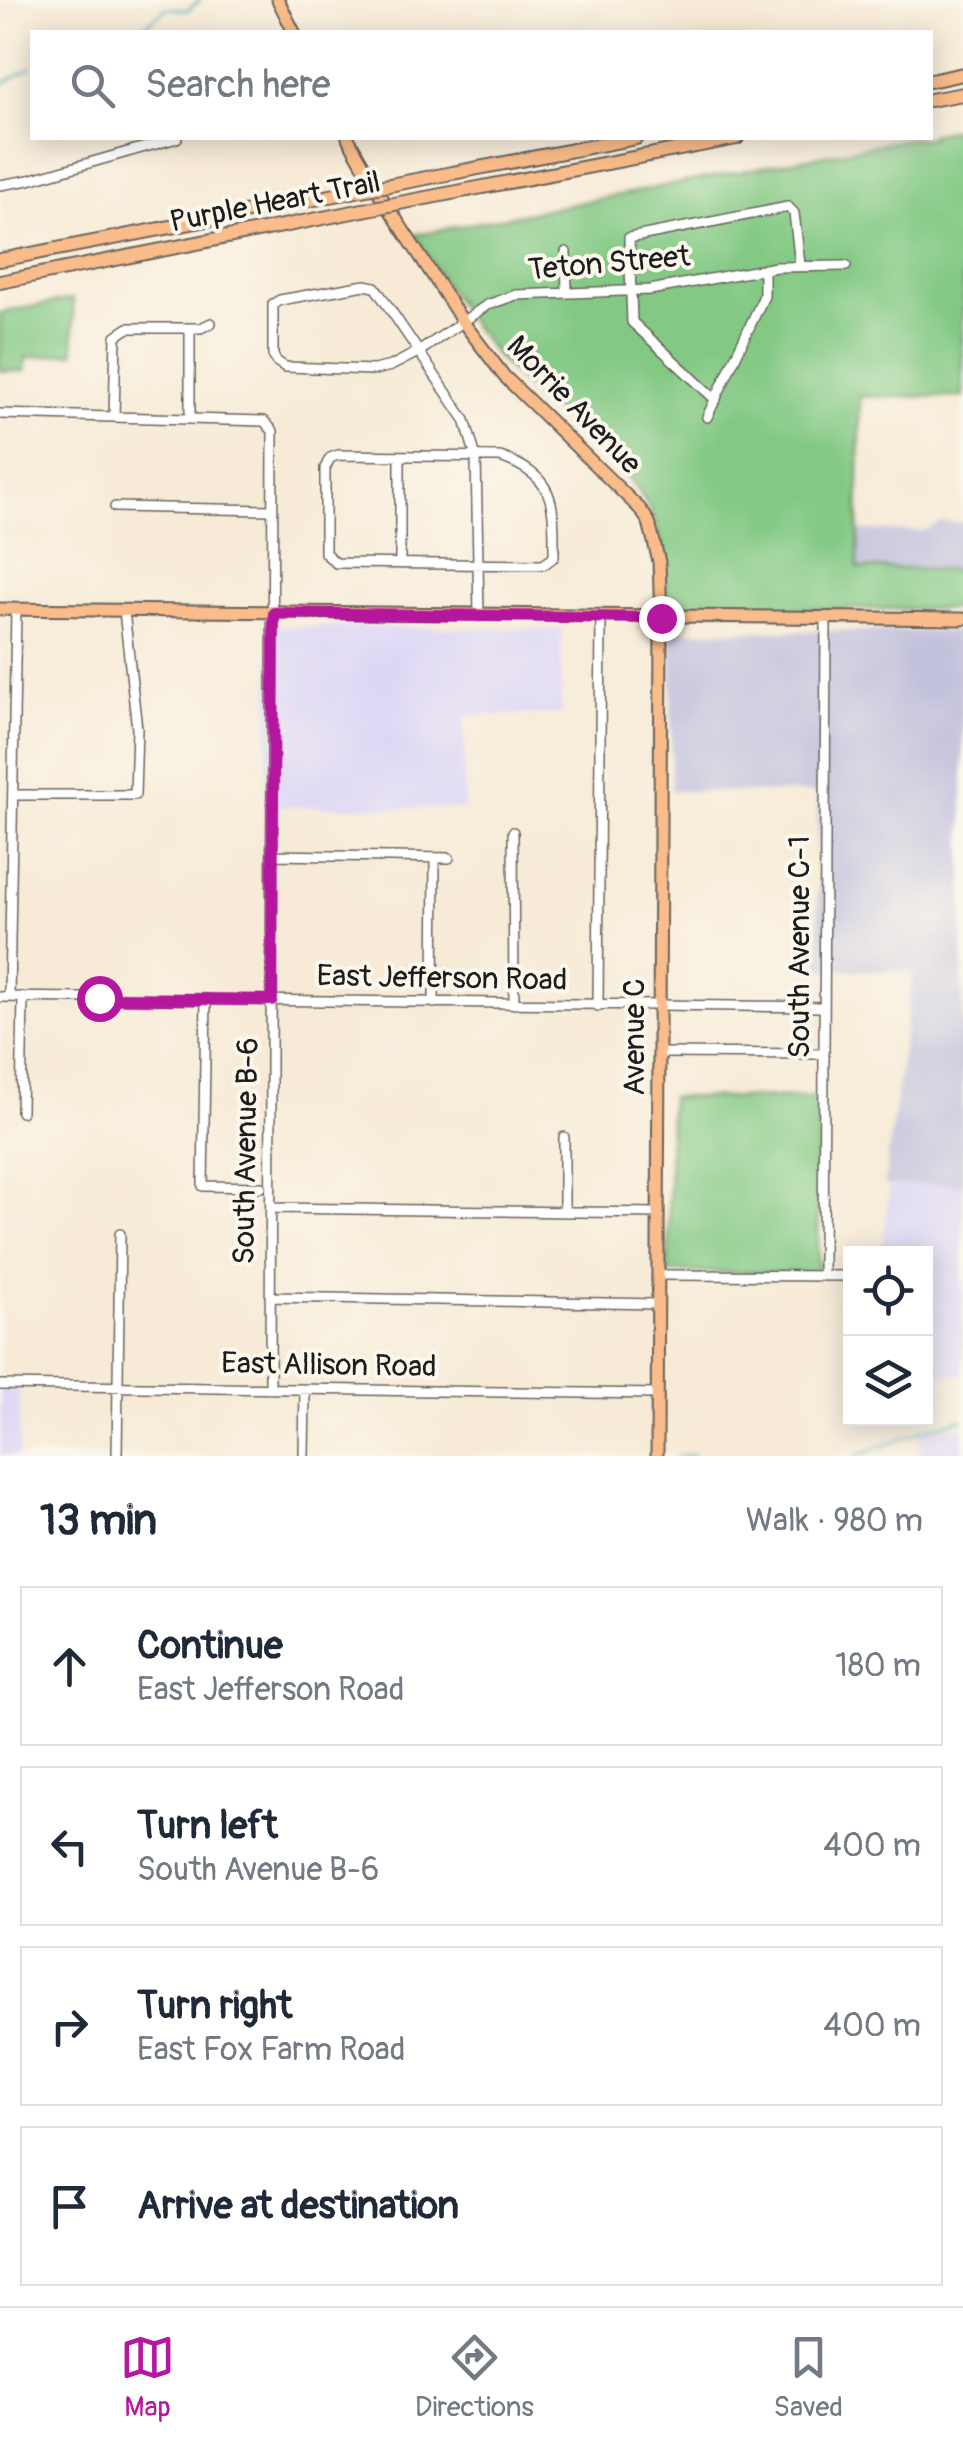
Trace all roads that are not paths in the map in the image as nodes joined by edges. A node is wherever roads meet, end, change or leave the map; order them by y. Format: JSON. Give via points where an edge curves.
{"nodes":[{"id":1,"x":278,"y":0,"type":"edge"},
{"id":2,"x":293,"y":30,"type":"edge"},
{"id":3,"x":963,"y":74,"type":"edge"},
{"id":4,"x":933,"y":80,"type":"edge"},
{"id":5,"x":963,"y":94,"type":"edge"},
{"id":6,"x":933,"y":99,"type":"edge"},
{"id":7,"x":349,"y":140,"type":"edge"},
{"id":8,"x":626,"y":140,"type":"edge"},
{"id":9,"x":727,"y":140,"type":"edge"},
{"id":10,"x":153,"y":141,"type":"edge"},
{"id":11,"x":0,"y":186,"type":"edge"},
{"id":12,"x":566,"y":252,"type":"dead end"},
{"id":13,"x":0,"y":260,"type":"edge"},
{"id":14,"x":800,"y":265,"type":"junction"},
{"id":15,"x":764,"y":269,"type":"junction"},
{"id":16,"x":840,"y":269,"type":"dead end"},
{"id":17,"x":0,"y":282,"type":"edge"},
{"id":18,"x":628,"y":291,"type":"junction"},
{"id":19,"x":567,"y":292,"type":"junction"},
{"id":20,"x":463,"y":322,"type":"junction"},
{"id":21,"x":211,"y":323,"type":"dead end"},
{"id":22,"x":190,"y":329,"type":"junction"},
{"id":23,"x":420,"y":351,"type":"junction"},
{"id":24,"x":716,"y":400,"type":"junction"},
{"id":25,"x":0,"y":414,"type":"edge"},
{"id":26,"x":114,"y":418,"type":"junction"},
{"id":27,"x":707,"y":418,"type":"dead end"},
{"id":28,"x":190,"y":419,"type":"junction"},
{"id":29,"x":400,"y":456,"type":"junction"},
{"id":30,"x":476,"y":456,"type":"junction"},
{"id":31,"x":115,"y":508,"type":"dead end"},
{"id":32,"x":273,"y":510,"type":"junction"},
{"id":33,"x":400,"y":563,"type":"junction"},
{"id":34,"x":478,"y":564,"type":"junction"},
{"id":35,"x":0,"y":610,"type":"edge"},
{"id":36,"x":16,"y":610,"type":"junction"},
{"id":37,"x":124,"y":611,"type":"junction"},
{"id":38,"x":274,"y":613,"type":"junction"},
{"id":39,"x":479,"y":616,"type":"junction"},
{"id":40,"x":601,"y":618,"type":"junction"},
{"id":41,"x":661,"y":618,"type":"junction"},
{"id":42,"x":826,"y":618,"type":"junction"},
{"id":43,"x":963,"y":619,"type":"edge"},
{"id":44,"x":13,"y":795,"type":"junction"},
{"id":45,"x":513,"y":832,"type":"dead end"},
{"id":46,"x":274,"y":856,"type":"junction"},
{"id":47,"x":435,"y":858,"type":"junction"},
{"id":48,"x":449,"y":858,"type":"dead end"},
{"id":49,"x":5,"y":997,"type":"edge"},
{"id":50,"x":22,"y":997,"type":"junction"},
{"id":51,"x":206,"y":999,"type":"junction"},
{"id":52,"x":272,"y":1000,"type":"junction"},
{"id":53,"x":434,"y":1003,"type":"junction"},
{"id":54,"x":514,"y":1004,"type":"junction"},
{"id":55,"x":598,"y":1006,"type":"junction"},
{"id":56,"x":659,"y":1006,"type":"junction"},
{"id":57,"x":823,"y":1007,"type":"junction"},
{"id":58,"x":658,"y":1053,"type":"junction"},
{"id":59,"x":824,"y":1054,"type":"junction"},
{"id":60,"x":22,"y":1112,"type":"dead end"},
{"id":61,"x":564,"y":1137,"type":"dead end"},
{"id":62,"x":260,"y":1187,"type":"dead end"},
{"id":63,"x":271,"y":1208,"type":"junction"},
{"id":64,"x":564,"y":1212,"type":"junction"},
{"id":65,"x":658,"y":1212,"type":"junction"},
{"id":66,"x":120,"y":1234,"type":"dead end"},
{"id":67,"x":659,"y":1275,"type":"junction"},
{"id":68,"x":822,"y":1276,"type":"junction"},
{"id":69,"x":843,"y":1276,"type":"edge"},
{"id":70,"x":270,"y":1298,"type":"junction"},
{"id":71,"x":658,"y":1304,"type":"junction"},
{"id":72,"x":0,"y":1385,"type":"edge"},
{"id":73,"x":118,"y":1386,"type":"junction"},
{"id":74,"x":270,"y":1389,"type":"junction"},
{"id":75,"x":305,"y":1390,"type":"junction"},
{"id":76,"x":658,"y":1394,"type":"junction"},
{"id":77,"x":117,"y":1456,"type":"edge"},
{"id":78,"x":304,"y":1456,"type":"edge"},
{"id":79,"x":657,"y":1456,"type":"edge"}],
"edges":[{"from":1,"to":2,"type":"main road"},
{"from":3,"to":4,"type":"highway"},
{"from":5,"to":6,"type":"highway"},
{"from":7,"to":20,"type":"main road","name":"Morrie Avenue"},
{"from":8,"to":13,"type":"highway","name":"Purple Heart Trail","bridge":true},
{"from":9,"to":17,"type":"highway","name":"Purple Heart Trail","bridge":true},
{"from":10,"to":11,"type":"street"},
{"from":12,"to":19,"type":"street"},
{"from":14,"to":15,"type":"street","name":"Teton Street"},
{"from":14,"to":16,"type":"street","name":"Teton Street"},
{"from":14,"to":18,"type":"street","via":[[788,207],[632,236]]},
{"from":15,"to":18,"type":"street","name":"Teton Street"},
{"from":15,"to":24,"type":"street","via":[[766,291]]},
{"from":18,"to":19,"type":"street","name":"Teton Street"},
{"from":18,"to":24,"type":"street","via":[[635,327]]},
{"from":19,"to":20,"type":"street","name":"Teton Street","via":[[516,295]]},
{"from":20,"to":23,"type":"street","name":"Teton Street"},
{"from":20,"to":41,"type":"main road","name":"Morrie Avenue","via":[[504,376],[640,508],[658,562]]},
{"from":21,"to":22,"type":"street"},
{"from":22,"to":26,"type":"street","via":[[120,331]]},
{"from":22,"to":28,"type":"street"},
{"from":23,"to":23,"type":"street","name":"Teton Street","via":[[376,287],[274,304],[276,362],[285,368],[374,370]]},
{"from":23,"to":30,"type":"street","via":[[465,420]]},
{"from":24,"to":27,"type":"street"},
{"from":25,"to":26,"type":"street"},
{"from":26,"to":28,"type":"street"},
{"from":28,"to":32,"type":"street","name":"South Avenue B-6","via":[[264,421],[273,431]]},
{"from":29,"to":30,"type":"street"},
{"from":29,"to":33,"type":"street"},
{"from":29,"to":33,"type":"street","via":[[330,458],[325,468],[326,553],[336,563]]},
{"from":30,"to":34,"type":"street"},
{"from":30,"to":34,"type":"street","via":[[527,468],[550,491],[554,506],[554,557],[543,565]]},
{"from":31,"to":32,"type":"street"},
{"from":32,"to":38,"type":"street","name":"South Avenue B-6"},
{"from":33,"to":34,"type":"street"},
{"from":34,"to":39,"type":"street"},
{"from":35,"to":36,"type":"main road"},
{"from":36,"to":37,"type":"main road"},
{"from":36,"to":44,"type":"street"},
{"from":37,"to":38,"type":"main road"},
{"from":37,"to":44,"type":"street","via":[[138,730],[136,795]]},
{"from":38,"to":39,"type":"main road"},
{"from":38,"to":46,"type":"street","name":"South Avenue B-6"},
{"from":39,"to":40,"type":"main road"},
{"from":40,"to":41,"type":"main road"},
{"from":40,"to":55,"type":"street"},
{"from":41,"to":42,"type":"main road"},
{"from":41,"to":56,"type":"main road","name":"Avenue C"},
{"from":42,"to":43,"type":"main road"},
{"from":42,"to":57,"type":"street","name":"South Avenue C-1"},
{"from":44,"to":49,"type":"street"},
{"from":45,"to":54,"type":"street"},
{"from":46,"to":47,"type":"street"},
{"from":46,"to":52,"type":"street","name":"South Avenue B-6"},
{"from":47,"to":48,"type":"street"},
{"from":47,"to":53,"type":"street"},
{"from":49,"to":50,"type":"street","name":"East Jefferson Road"},
{"from":50,"to":51,"type":"street","name":"East Jefferson Road"},
{"from":50,"to":60,"type":"street"},
{"from":51,"to":52,"type":"street","name":"East Jefferson Road"},
{"from":51,"to":62,"type":"street","via":[[203,1186]]},
{"from":52,"to":53,"type":"street","name":"East Jefferson Road"},
{"from":52,"to":63,"type":"street","name":"South Avenue B-6"},
{"from":53,"to":54,"type":"street","name":"East Jefferson Road"},
{"from":54,"to":55,"type":"street","name":"East Jefferson Road"},
{"from":55,"to":56,"type":"street","name":"East Jefferson Road"},
{"from":56,"to":57,"type":"street","name":"East Jefferson Road"},
{"from":56,"to":58,"type":"main road","name":"Avenue C"},
{"from":57,"to":59,"type":"street","name":"South Avenue C-1"},
{"from":58,"to":59,"type":"street"},
{"from":58,"to":65,"type":"main road","name":"Avenue C"},
{"from":59,"to":68,"type":"street","name":"South Avenue C-1"},
{"from":61,"to":64,"type":"street"},
{"from":63,"to":64,"type":"street"},
{"from":63,"to":70,"type":"street","name":"South Avenue B-6"},
{"from":64,"to":65,"type":"street"},
{"from":65,"to":67,"type":"main road","name":"Avenue C"},
{"from":66,"to":73,"type":"street"},
{"from":67,"to":68,"type":"street"},
{"from":67,"to":71,"type":"main road","name":"Avenue C"},
{"from":68,"to":69,"type":"street"},
{"from":70,"to":71,"type":"street"},
{"from":70,"to":74,"type":"street","name":"South Avenue B-6"},
{"from":71,"to":76,"type":"main road","name":"Avenue C"},
{"from":72,"to":73,"type":"street","name":"East Allison Road"},
{"from":73,"to":74,"type":"street","name":"East Allison Road"},
{"from":73,"to":77,"type":"street"},
{"from":74,"to":75,"type":"street","name":"East Allison Road"},
{"from":75,"to":76,"type":"street","name":"East Allison Road"},
{"from":75,"to":78,"type":"street"},
{"from":76,"to":79,"type":"main road","name":"Avenue C"}]}
